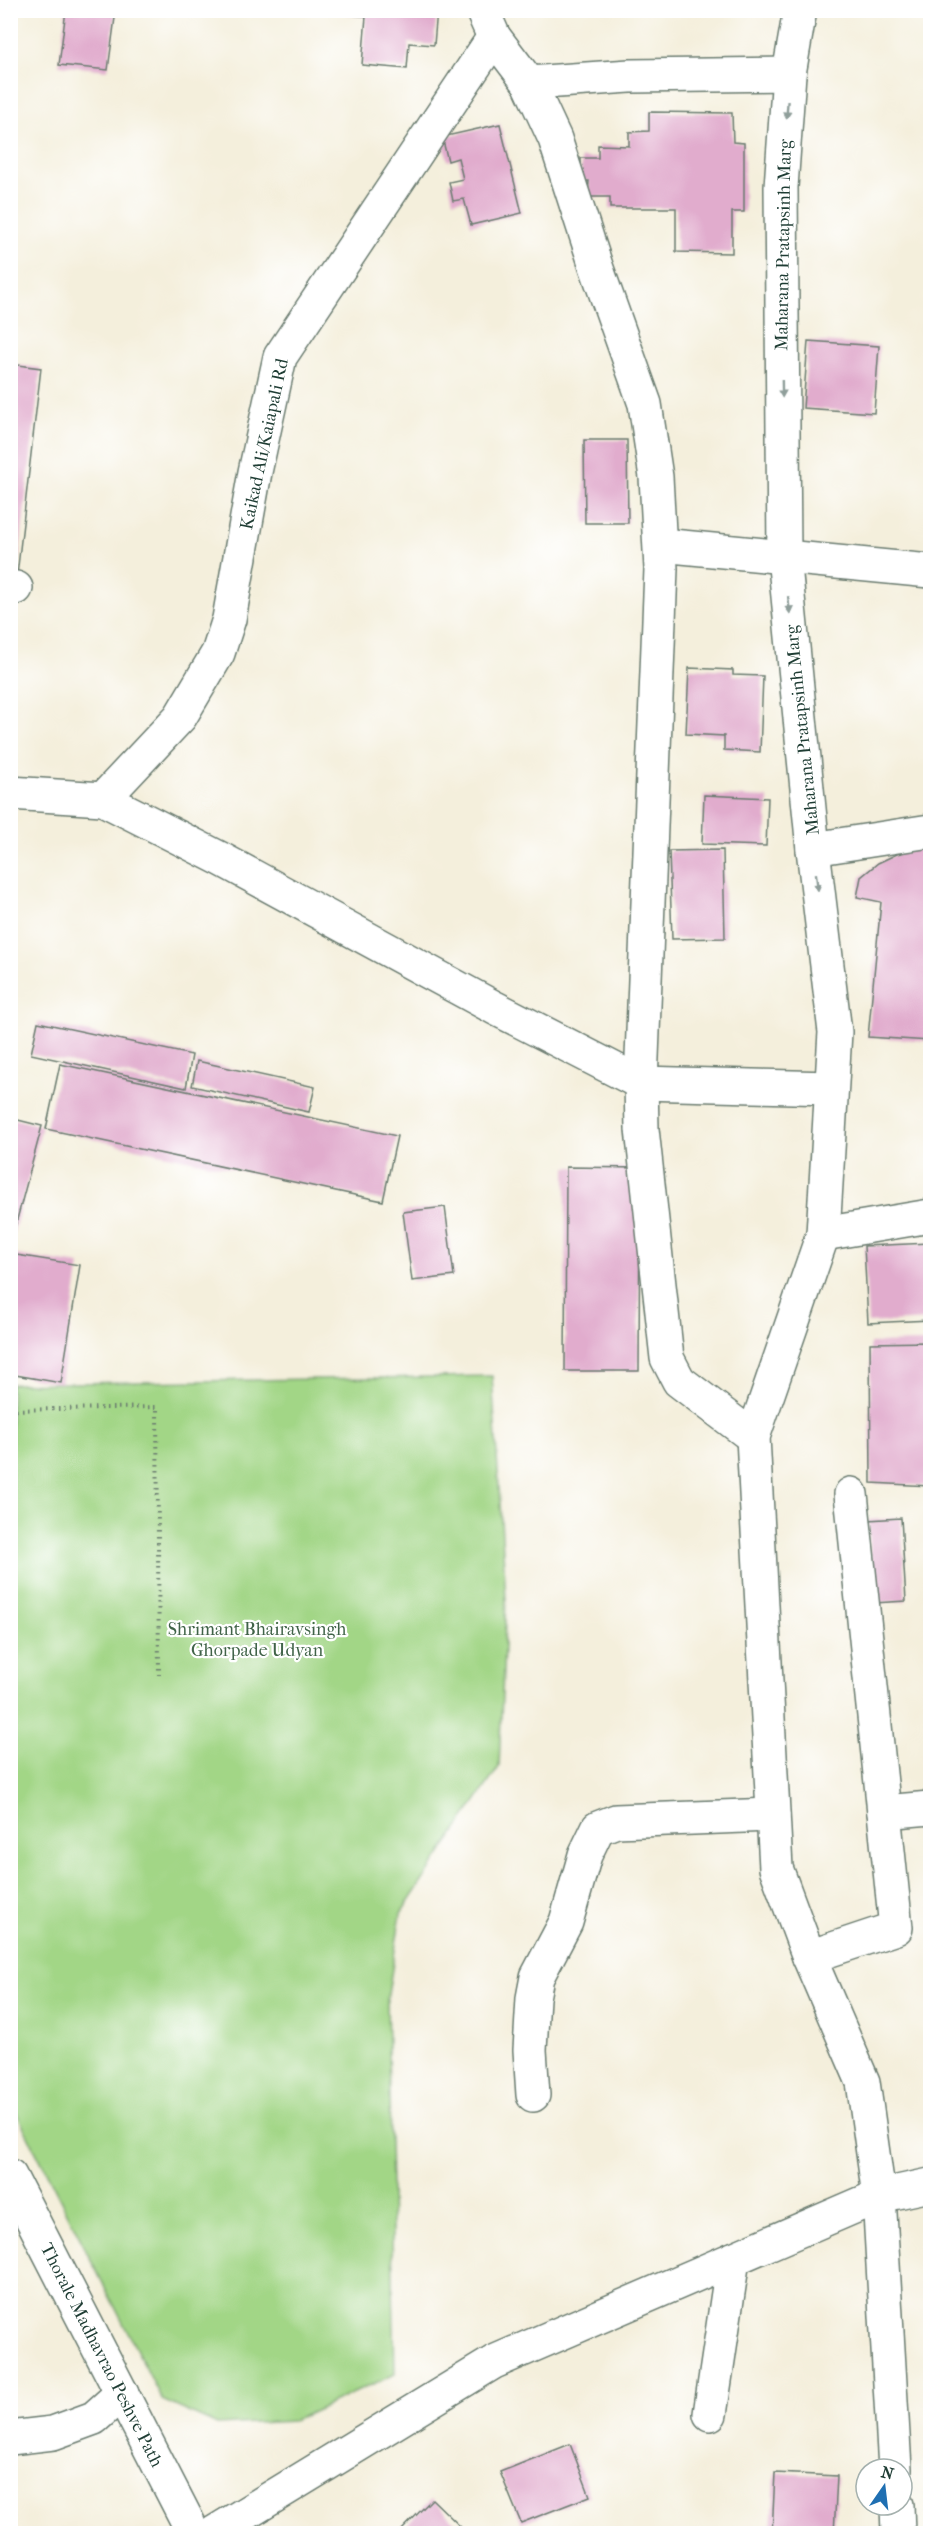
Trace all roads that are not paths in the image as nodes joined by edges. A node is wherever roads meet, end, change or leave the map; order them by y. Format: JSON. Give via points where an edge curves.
{"nodes":[{"id":1,"x":800,"y":10,"type":"edge"},
{"id":2,"x":488,"y":24,"type":"edge"},
{"id":3,"x":789,"y":74,"type":"junction"},
{"id":4,"x":529,"y":83,"type":"junction"},
{"id":5,"x":660,"y":545,"type":"junction"},
{"id":6,"x":784,"y":556,"type":"junction"},
{"id":7,"x":930,"y":571,"type":"edge"},
{"id":8,"x":10,"y":793,"type":"edge"},
{"id":9,"x":103,"y":800,"type":"junction"},
{"id":10,"x":930,"y":831,"type":"edge"},
{"id":11,"x":813,"y":849,"type":"junction"},
{"id":12,"x":641,"y":1083,"type":"junction"},
{"id":13,"x":831,"y":1088,"type":"junction"},
{"id":14,"x":930,"y":1216,"type":"edge"},
{"id":15,"x":824,"y":1234,"type":"junction"},
{"id":16,"x":753,"y":1437,"type":"junction"},
{"id":17,"x":851,"y":1494,"type":"dead end"},
{"id":18,"x":930,"y":1808,"type":"edge"},
{"id":19,"x":884,"y":1812,"type":"junction"},
{"id":20,"x":773,"y":1815,"type":"junction"},
{"id":21,"x":809,"y":1957,"type":"junction"},
{"id":22,"x":533,"y":2095,"type":"dead end"},
{"id":23,"x":10,"y":2176,"type":"edge"},
{"id":24,"x":930,"y":2185,"type":"edge"},
{"id":25,"x":879,"y":2196,"type":"junction"},
{"id":26,"x":733,"y":2259,"type":"junction"},
{"id":27,"x":122,"y":2393,"type":"junction"},
{"id":28,"x":710,"y":2414,"type":"dead end"},
{"id":29,"x":10,"y":2438,"type":"edge"},
{"id":30,"x":894,"y":2457,"type":"edge"},
{"id":31,"x":897,"y":2517,"type":"edge"},
{"id":32,"x":194,"y":2534,"type":"edge"},
{"id":33,"x":212,"y":2534,"type":"edge"},
{"id":34,"x":898,"y":2534,"type":"edge"}],
"edges":[{"from":1,"to":3,"type":"street","name":"Maharana Pratapsinh Marg"},
{"from":2,"to":4,"type":"street"},
{"from":2,"to":9,"type":"street","name":"Kaikad Ali/Kaiapali Rd","via":[[280,357],[229,619],[218,653],[180,717]]},
{"from":3,"to":4,"type":"street","via":[[630,76]]},
{"from":3,"to":6,"type":"street","name":"Maharana Pratapsinh Marg","one_way":true,"via":[[781,187]]},
{"from":4,"to":5,"type":"street","via":[[555,139],[645,404],[656,477]]},
{"from":5,"to":6,"type":"street"},
{"from":5,"to":12,"type":"street"},
{"from":6,"to":7,"type":"street"},
{"from":6,"to":11,"type":"street","name":"Maharana Pratapsinh Marg","one_way":true},
{"from":8,"to":9,"type":"street"},
{"from":9,"to":12,"type":"street"},
{"from":10,"to":11,"type":"street"},
{"from":11,"to":13,"type":"street","name":"Maharana Pratapsinh Marg","one_way":true,"via":[[835,1032]]},
{"from":12,"to":13,"type":"street"},
{"from":12,"to":16,"type":"street","via":[[642,1129],[667,1358],[679,1381]]},
{"from":13,"to":15,"type":"street","name":"Maharana Pratapsinh Marg"},
{"from":14,"to":15,"type":"street"},
{"from":15,"to":16,"type":"street","name":"Maharana Pratapsinh Marg"},
{"from":16,"to":20,"type":"street"},
{"from":17,"to":19,"type":"street"},
{"from":18,"to":19,"type":"street"},
{"from":19,"to":21,"type":"street","via":[[896,1928]]},
{"from":20,"to":21,"type":"street","via":[[777,1868]]},
{"from":20,"to":22,"type":"street","via":[[616,1821],[598,1828],[585,1855],[566,1922],[537,1977],[530,2050]]},
{"from":21,"to":25,"type":"street","via":[[863,2082]]},
{"from":23,"to":27,"type":"street","name":"Thorale Madhavrao Peshve Path"},
{"from":24,"to":25,"type":"street"},
{"from":25,"to":26,"type":"street"},
{"from":25,"to":30,"type":"street"},
{"from":26,"to":28,"type":"street"},
{"from":26,"to":33,"type":"street","via":[[494,2362]]},
{"from":27,"to":29,"type":"street","via":[[94,2418],[53,2433]]},
{"from":27,"to":32,"type":"street","name":"Thorale Madhavrao Peshve Path"},
{"from":31,"to":34,"type":"street"}]}
